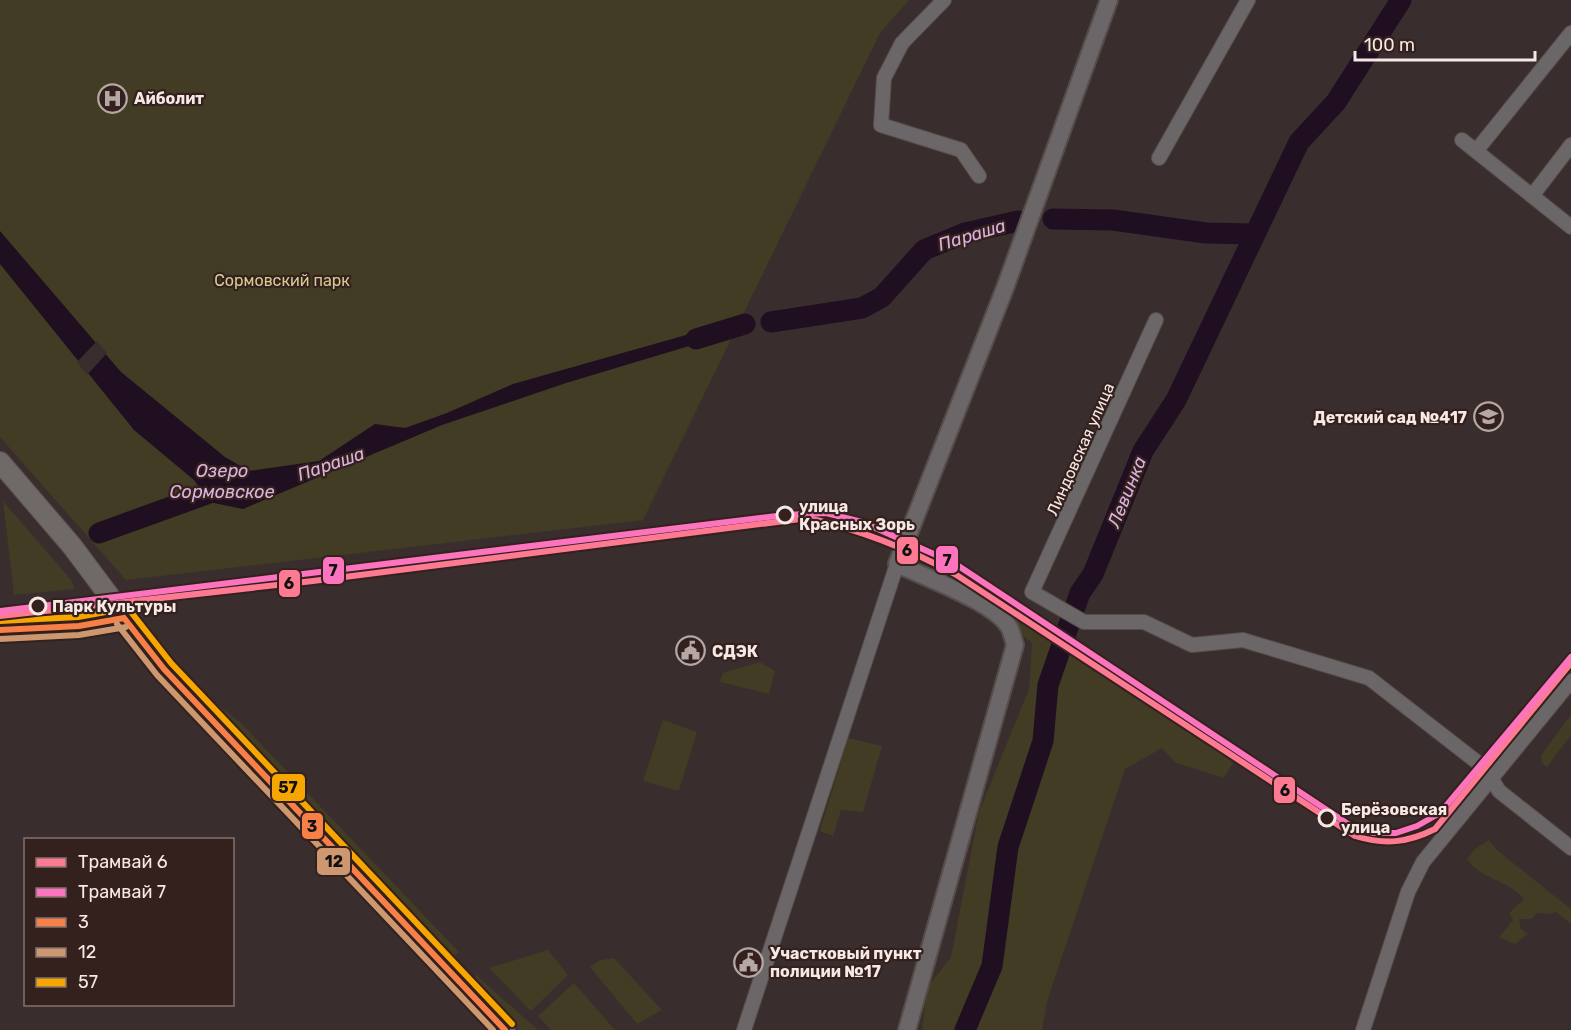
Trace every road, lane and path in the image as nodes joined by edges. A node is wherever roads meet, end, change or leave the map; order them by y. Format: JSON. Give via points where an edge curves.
{"nodes":[{"id":1,"x":944,"y":0,"type":"edge"},
{"id":2,"x":1109,"y":0,"type":"edge"},
{"id":3,"x":1248,"y":0,"type":"edge"},
{"id":4,"x":1571,"y":33,"type":"edge"},
{"id":5,"x":1461,"y":140,"type":"dead end"},
{"id":6,"x":1571,"y":145,"type":"edge"},
{"id":7,"x":1476,"y":152,"type":"junction"},
{"id":8,"x":1160,"y":158,"type":"dead end"},
{"id":9,"x":979,"y":176,"type":"dead end"},
{"id":10,"x":1532,"y":196,"type":"junction"},
{"id":11,"x":1571,"y":227,"type":"edge"},
{"id":12,"x":1156,"y":320,"type":"dead end"},
{"id":13,"x":0,"y":462,"type":"edge"},
{"id":14,"x":897,"y":564,"type":"junction"},
{"id":15,"x":124,"y":618,"type":"junction"},
{"id":16,"x":0,"y":630,"type":"edge"},
{"id":17,"x":1571,"y":681,"type":"edge"},
{"id":18,"x":1492,"y":780,"type":"junction"},
{"id":19,"x":1571,"y":848,"type":"edge"},
{"id":20,"x":505,"y":1030,"type":"edge"},
{"id":21,"x":744,"y":1030,"type":"edge"},
{"id":22,"x":907,"y":1030,"type":"edge"},
{"id":23,"x":1363,"y":1030,"type":"edge"}],
"edges":[{"from":1,"to":9,"type":"street","via":[[902,44],[884,78],[881,125],[961,150]]},
{"from":2,"to":14,"type":"street","via":[[1005,288]]},
{"from":3,"to":8,"type":"street"},
{"from":4,"to":7,"type":"street"},
{"from":5,"to":7,"type":"street"},
{"from":6,"to":10,"type":"street"},
{"from":7,"to":10,"type":"street"},
{"from":10,"to":11,"type":"street"},
{"from":12,"to":18,"type":"street","name":"Линдовская улица","via":[[1032,592],[1084,621],[1144,622],[1192,645],[1243,640],[1369,678],[1486,769]]},
{"from":13,"to":15,"type":"main road","via":[[72,546]]},
{"from":14,"to":21,"type":"street"},
{"from":14,"to":22,"type":"street","via":[[996,614],[1009,626],[1015,645]]},
{"from":15,"to":16,"type":"street","via":[[79,626]]},
{"from":15,"to":20,"type":"main road","via":[[172,678]]},
{"from":17,"to":18,"type":"street"},
{"from":18,"to":19,"type":"street","via":[[1498,791]]},
{"from":18,"to":23,"type":"street","via":[[1423,862],[1408,892]]}]}
